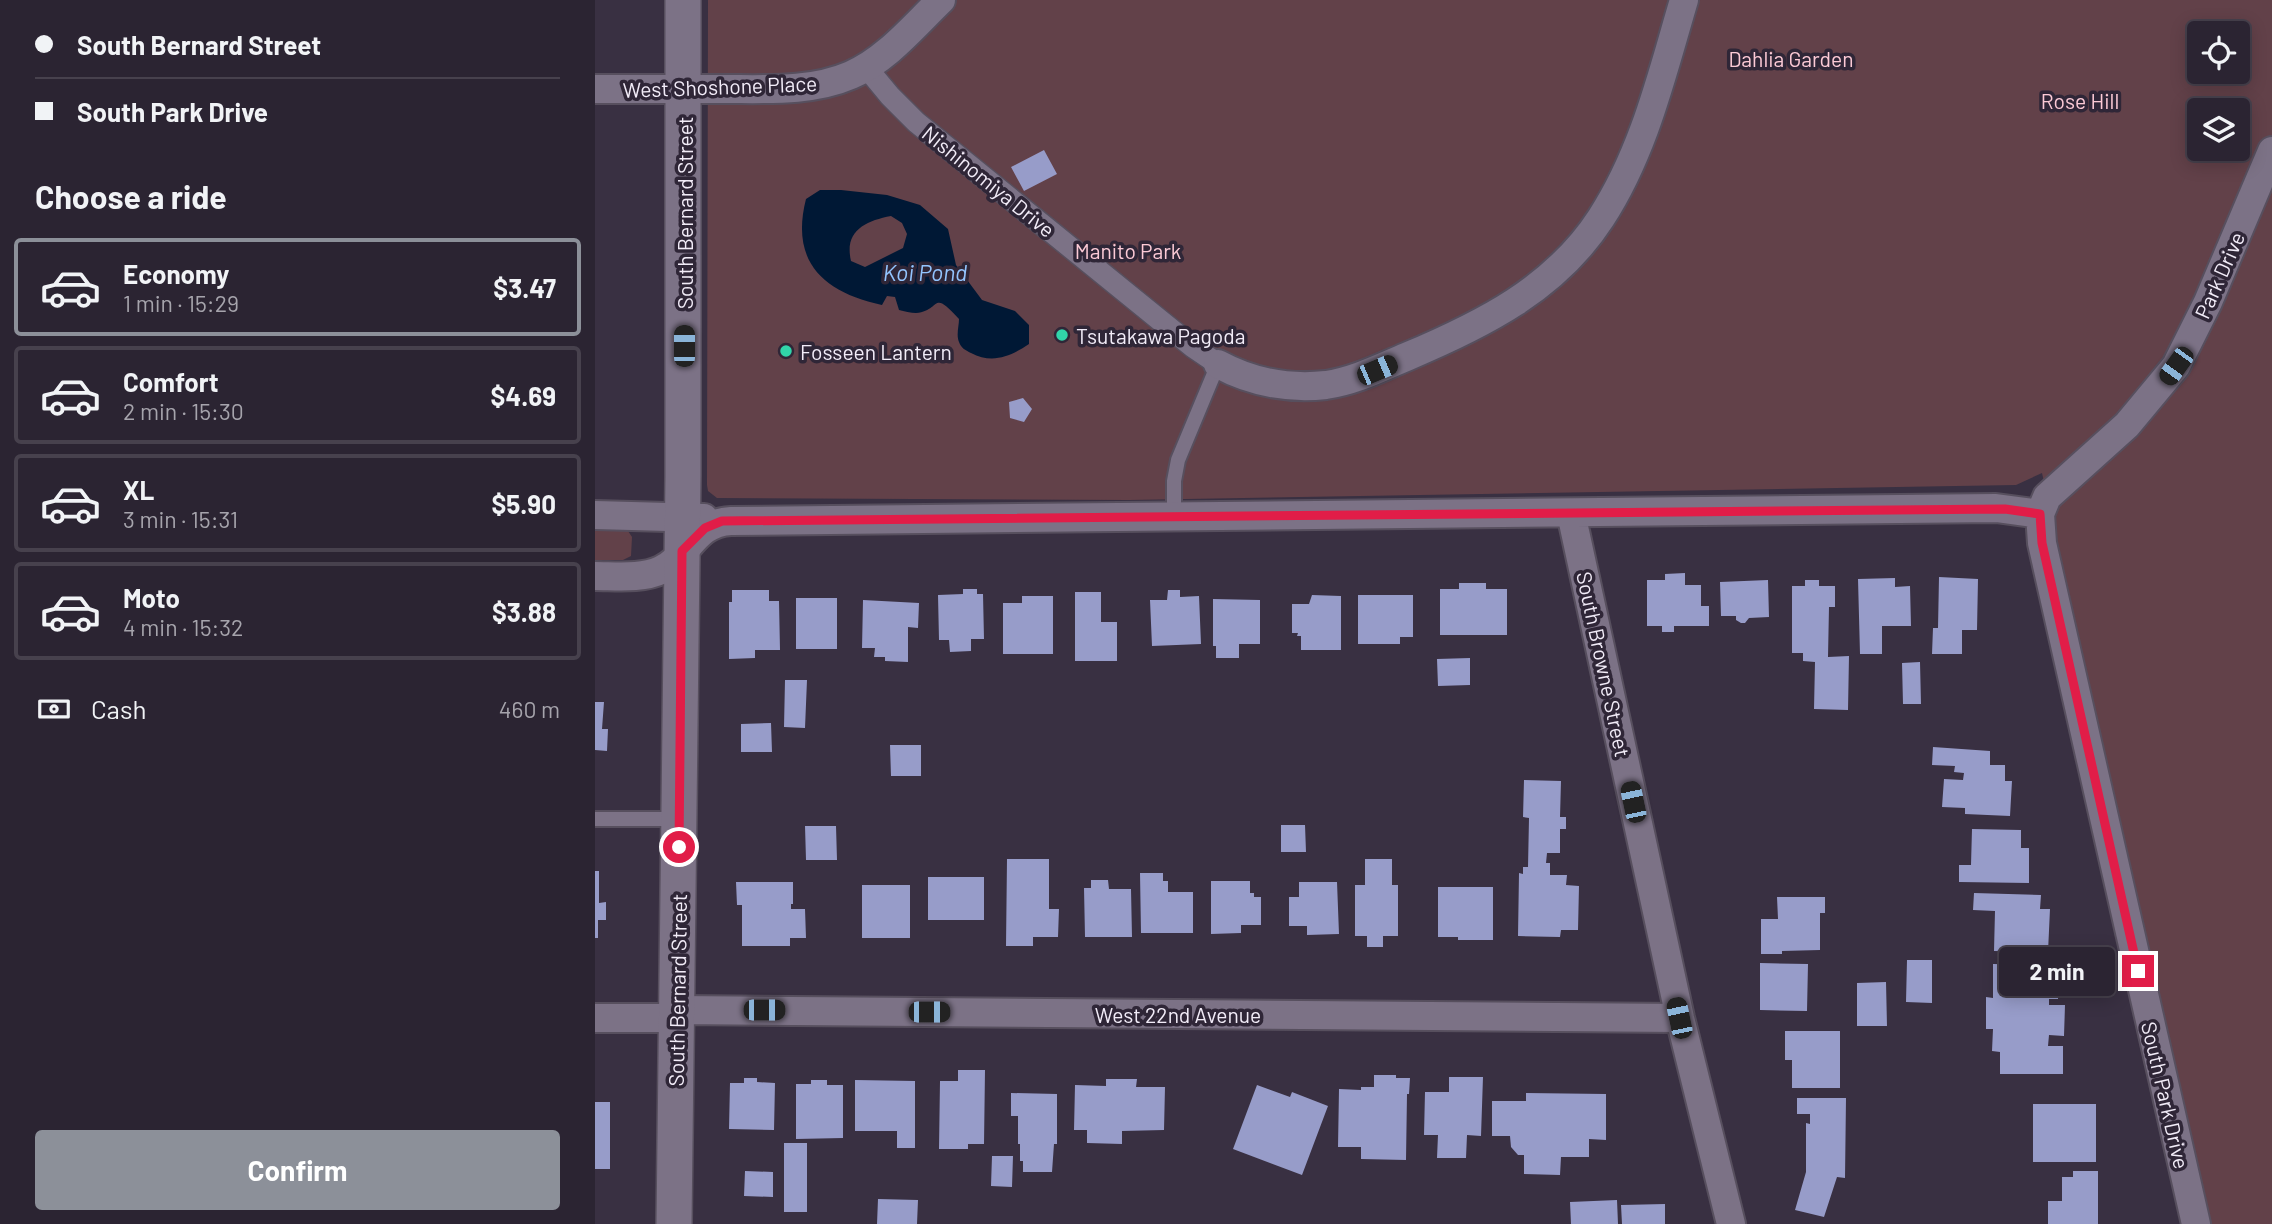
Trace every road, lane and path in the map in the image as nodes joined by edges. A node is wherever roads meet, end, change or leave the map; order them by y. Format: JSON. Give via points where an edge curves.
{"nodes":[{"id":1,"x":684,"y":0,"type":"edge"},
{"id":2,"x":941,"y":0,"type":"edge"},
{"id":3,"x":1684,"y":0,"type":"edge"},
{"id":4,"x":866,"y":67,"type":"junction"},
{"id":5,"x":595,"y":89,"type":"edge"},
{"id":6,"x":684,"y":89,"type":"junction"},
{"id":7,"x":2272,"y":151,"type":"edge"},
{"id":8,"x":1218,"y":364,"type":"junction"},
{"id":9,"x":1571,"y":513,"type":"junction"},
{"id":10,"x":2040,"y":514,"type":"junction"},
{"id":11,"x":595,"y":515,"type":"edge"},
{"id":12,"x":1174,"y":516,"type":"junction"},
{"id":13,"x":682,"y":517,"type":"junction"},
{"id":14,"x":731,"y":521,"type":"junction"},
{"id":15,"x":682,"y":551,"type":"junction"},
{"id":16,"x":595,"y":576,"type":"edge"},
{"id":17,"x":595,"y":819,"type":"edge"},
{"id":18,"x":679,"y":819,"type":"junction"},
{"id":19,"x":677,"y":1014,"type":"junction"},
{"id":20,"x":595,"y":1018,"type":"edge"},
{"id":21,"x":1679,"y":1018,"type":"junction"},
{"id":22,"x":674,"y":1224,"type":"edge"},
{"id":23,"x":1731,"y":1224,"type":"edge"},
{"id":24,"x":2196,"y":1224,"type":"edge"}],
"edges":[{"from":1,"to":6,"type":"street","name":"South Bernard Street"},
{"from":2,"to":4,"type":"street","name":"West Shoshone Place"},
{"from":3,"to":8,"type":"street","name":"Nishinomiya Drive","via":[[1625,176],[1588,237],[1542,284],[1473,327],[1344,381],[1313,386],[1269,383]]},
{"from":4,"to":6,"type":"street","name":"West Shoshone Place","via":[[816,86]]},
{"from":4,"to":8,"type":"street","name":"Nishinomiya Drive","via":[[916,122]]},
{"from":5,"to":6,"type":"street","name":"West Shoshone Place"},
{"from":6,"to":13,"type":"street","name":"South Bernard Street"},
{"from":7,"to":10,"type":"street","name":"Park Drive","via":[[2176,366],[2127,425],[2051,492]]},
{"from":8,"to":12,"type":"lane","via":[[1178,460]]},
{"from":9,"to":10,"type":"street","via":[[2005,509]]},
{"from":9,"to":12,"type":"street"},
{"from":9,"to":21,"type":"street","name":"South Browne Street"},
{"from":10,"to":24,"type":"street","name":"South Park Drive","via":[[2042,543]]},
{"from":11,"to":13,"type":"street"},
{"from":12,"to":14,"type":"street"},
{"from":13,"to":14,"type":"street"},
{"from":13,"to":15,"type":"street","name":"South Bernard Street"},
{"from":14,"to":15,"type":"street","via":[[705,528]]},
{"from":15,"to":16,"type":"street","via":[[669,565],[652,573]]},
{"from":15,"to":18,"type":"street","name":"South Bernard Street"},
{"from":17,"to":18,"type":"lane"},
{"from":18,"to":19,"type":"street","name":"South Bernard Street"},
{"from":19,"to":20,"type":"street","name":"West 22nd Avenue"},
{"from":19,"to":21,"type":"street","name":"West 22nd Avenue"},
{"from":19,"to":22,"type":"street","name":"South Bernard Street"},
{"from":21,"to":23,"type":"street","name":"South Browne Street"}]}
